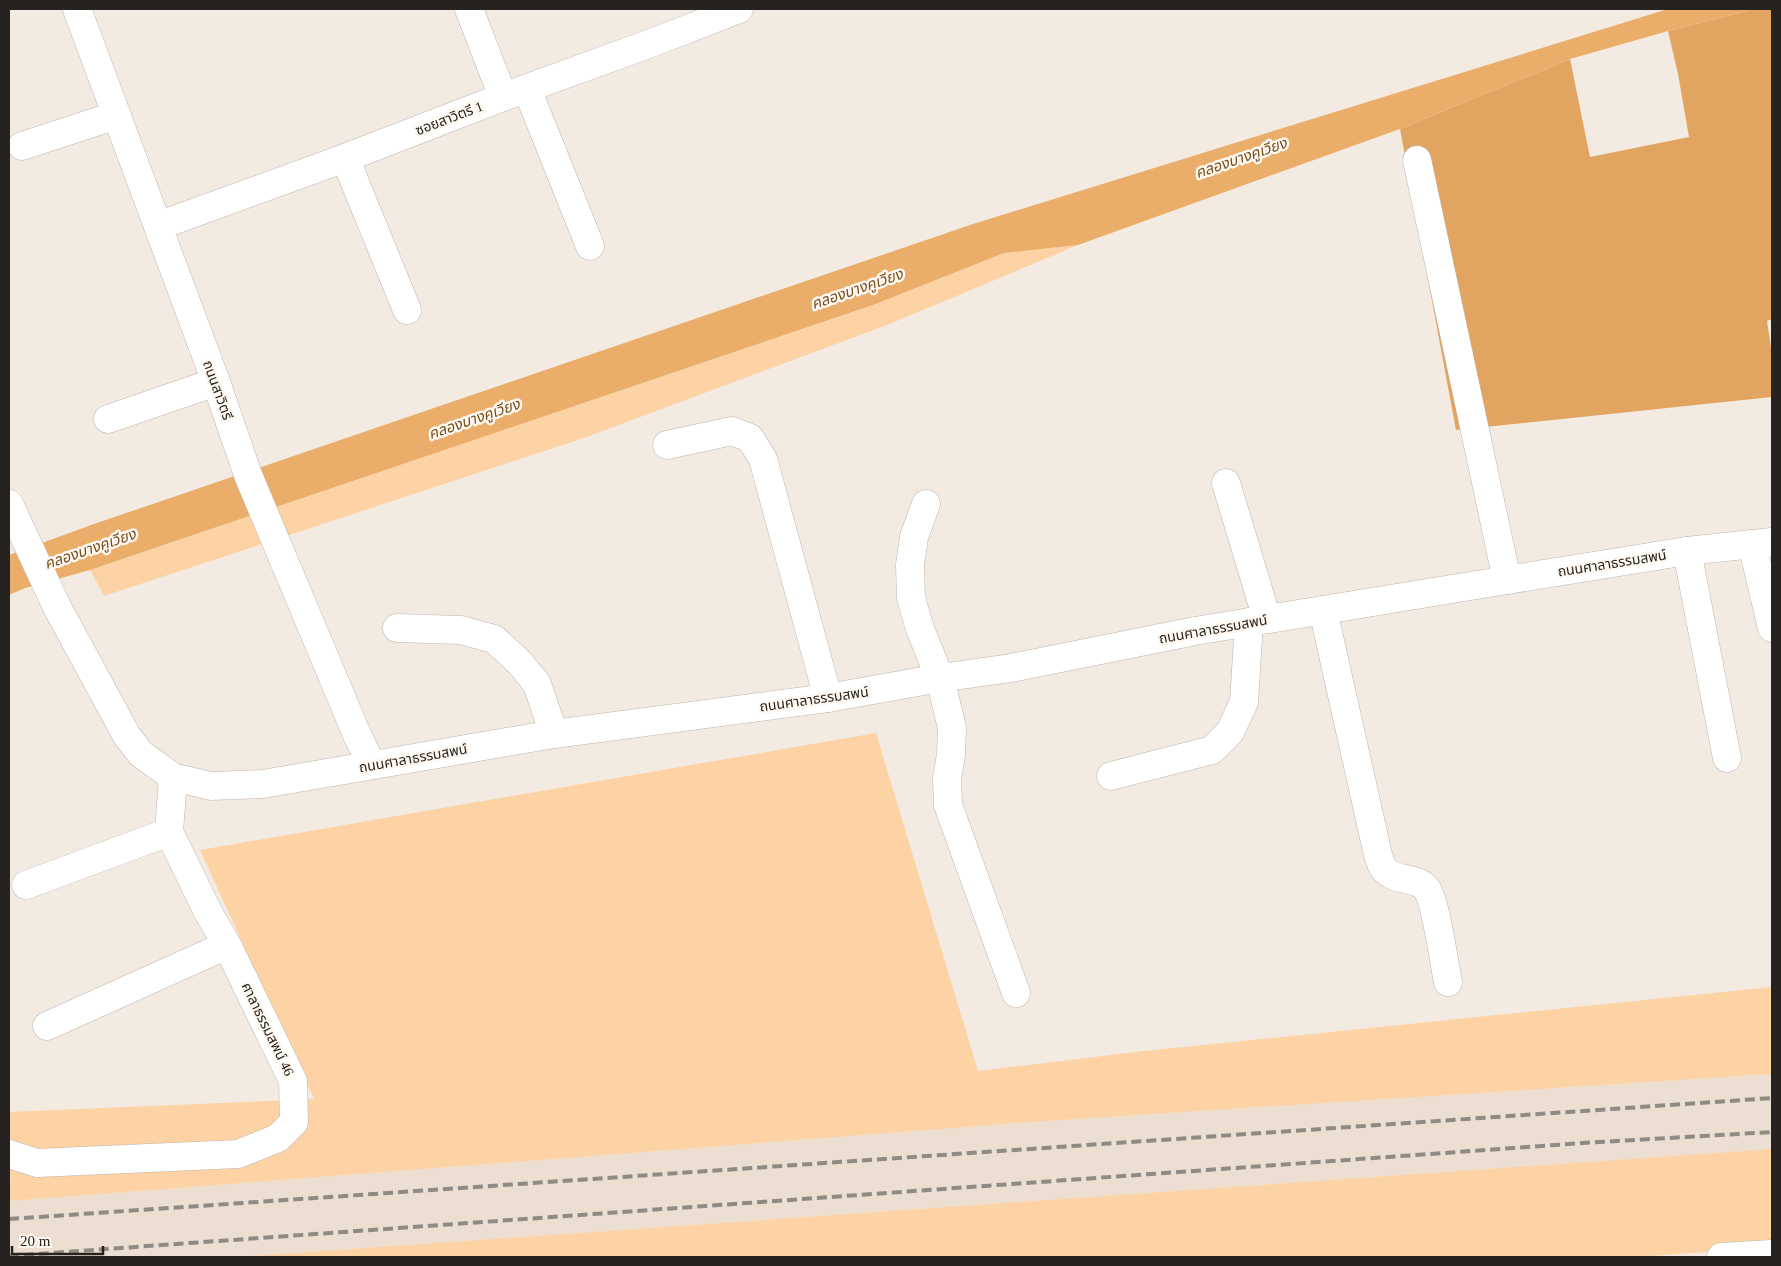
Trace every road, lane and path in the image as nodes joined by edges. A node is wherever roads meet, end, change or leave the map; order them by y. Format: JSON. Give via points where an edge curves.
{"nodes":[{"id":1,"x":77,"y":9,"type":"edge"},
{"id":2,"x":469,"y":9,"type":"edge"},
{"id":3,"x":738,"y":9,"type":"edge"},
{"id":4,"x":515,"y":93,"type":"junction"},
{"id":5,"x":116,"y":115,"type":"junction"},
{"id":6,"x":22,"y":146,"type":"dead end"},
{"id":7,"x":345,"y":158,"type":"junction"},
{"id":8,"x":1417,"y":160,"type":"dead end"},
{"id":9,"x":158,"y":226,"type":"junction"},
{"id":10,"x":590,"y":246,"type":"dead end"},
{"id":11,"x":407,"y":310,"type":"dead end"},
{"id":12,"x":216,"y":382,"type":"junction"},
{"id":13,"x":108,"y":418,"type":"dead end"},
{"id":14,"x":667,"y":445,"type":"dead end"},
{"id":15,"x":1226,"y":483,"type":"dead end"},
{"id":16,"x":9,"y":504,"type":"edge"},
{"id":17,"x":926,"y":504,"type":"dead end"},
{"id":18,"x":1762,"y":543,"type":"edge"},
{"id":19,"x":1687,"y":552,"type":"junction"},
{"id":20,"x":1507,"y":580,"type":"junction"},
{"id":21,"x":1323,"y":610,"type":"junction"},
{"id":22,"x":1258,"y":620,"type":"junction"},
{"id":23,"x":397,"y":628,"type":"dead end"},
{"id":24,"x":1772,"y":628,"type":"edge"},
{"id":25,"x":940,"y":678,"type":"junction"},
{"id":26,"x":828,"y":698,"type":"junction"},
{"id":27,"x":554,"y":734,"type":"junction"},
{"id":28,"x":1727,"y":758,"type":"dead end"},
{"id":29,"x":372,"y":765,"type":"junction"},
{"id":30,"x":1111,"y":776,"type":"dead end"},
{"id":31,"x":173,"y":778,"type":"junction"},
{"id":32,"x":169,"y":832,"type":"junction"},
{"id":33,"x":26,"y":885,"type":"dead end"},
{"id":34,"x":227,"y":945,"type":"junction"},
{"id":35,"x":1448,"y":982,"type":"dead end"},
{"id":36,"x":1016,"y":993,"type":"dead end"},
{"id":37,"x":47,"y":1026,"type":"dead end"},
{"id":38,"x":9,"y":1154,"type":"edge"},
{"id":39,"x":1772,"y":1254,"type":"edge"},
{"id":40,"x":1721,"y":1257,"type":"edge"}],
"edges":[{"from":1,"to":5,"type":"street","name":"ถนนสาวิตรี"},
{"from":2,"to":4,"type":"street"},
{"from":3,"to":4,"type":"street","name":"ซอยสาวิตรี 1"},
{"from":4,"to":7,"type":"street","name":"ซอยสาวิตรี 1"},
{"from":4,"to":10,"type":"street"},
{"from":5,"to":6,"type":"street"},
{"from":5,"to":9,"type":"street","name":"ถนนสาวิตรี"},
{"from":7,"to":9,"type":"street","name":"ซอยสาวิตรี 1"},
{"from":7,"to":11,"type":"street"},
{"from":8,"to":20,"type":"street"},
{"from":9,"to":12,"type":"street","name":"ถนนสาวิตรี"},
{"from":12,"to":13,"type":"street"},
{"from":12,"to":29,"type":"street","name":"ถนนสาวิตรี","via":[[270,530]]},
{"from":14,"to":26,"type":"street","via":[[732,431],[750,438],[763,459]]},
{"from":15,"to":22,"type":"street"},
{"from":16,"to":31,"type":"street","name":"ถนนศาลาธรรมสพน์","via":[[56,605],[127,736],[141,754]]},
{"from":17,"to":25,"type":"street","via":[[914,537],[910,565],[911,598]]},
{"from":18,"to":19,"type":"street","name":"ถนนศาลาธรรมสพน์"},
{"from":18,"to":24,"type":"street"},
{"from":19,"to":20,"type":"street","name":"ถนนศาลาธรรมสพน์"},
{"from":19,"to":28,"type":"street"},
{"from":20,"to":21,"type":"street","name":"ถนนศาลาธรรมสพน์"},
{"from":21,"to":22,"type":"street","name":"ถนนศาลาธรรมสพน์"},
{"from":21,"to":35,"type":"street","via":[[1378,855],[1384,870],[1426,888],[1433,906]]},
{"from":22,"to":25,"type":"street","name":"ถนนศาลาธรรมสพน์","via":[[1011,668]]},
{"from":22,"to":30,"type":"street","via":[[1244,702],[1230,732],[1212,750]]},
{"from":23,"to":27,"type":"street","via":[[461,630],[494,639],[537,684]]},
{"from":25,"to":26,"type":"street","name":"ถนนศาลาธรรมสพน์"},
{"from":25,"to":36,"type":"street","via":[[952,728],[948,805]]},
{"from":26,"to":27,"type":"street","name":"ถนนศาลาธรรมสพน์"},
{"from":27,"to":29,"type":"street","name":"ถนนศาลาธรรมสพน์"},
{"from":29,"to":31,"type":"street","name":"ถนนศาลาธรรมสพน์","via":[[263,784],[211,786]]},
{"from":31,"to":32,"type":"street","name":"ศาลาธรรมสพน์ 46"},
{"from":32,"to":33,"type":"street"},
{"from":32,"to":34,"type":"street","name":"ศาลาธรรมสพน์ 46"},
{"from":34,"to":37,"type":"street"},
{"from":34,"to":38,"type":"street","name":"ศาลาธรรมสพน์ 46","via":[[293,1080],[294,1122],[278,1138],[238,1154],[37,1163]]},
{"from":39,"to":40,"type":"street"}]}
